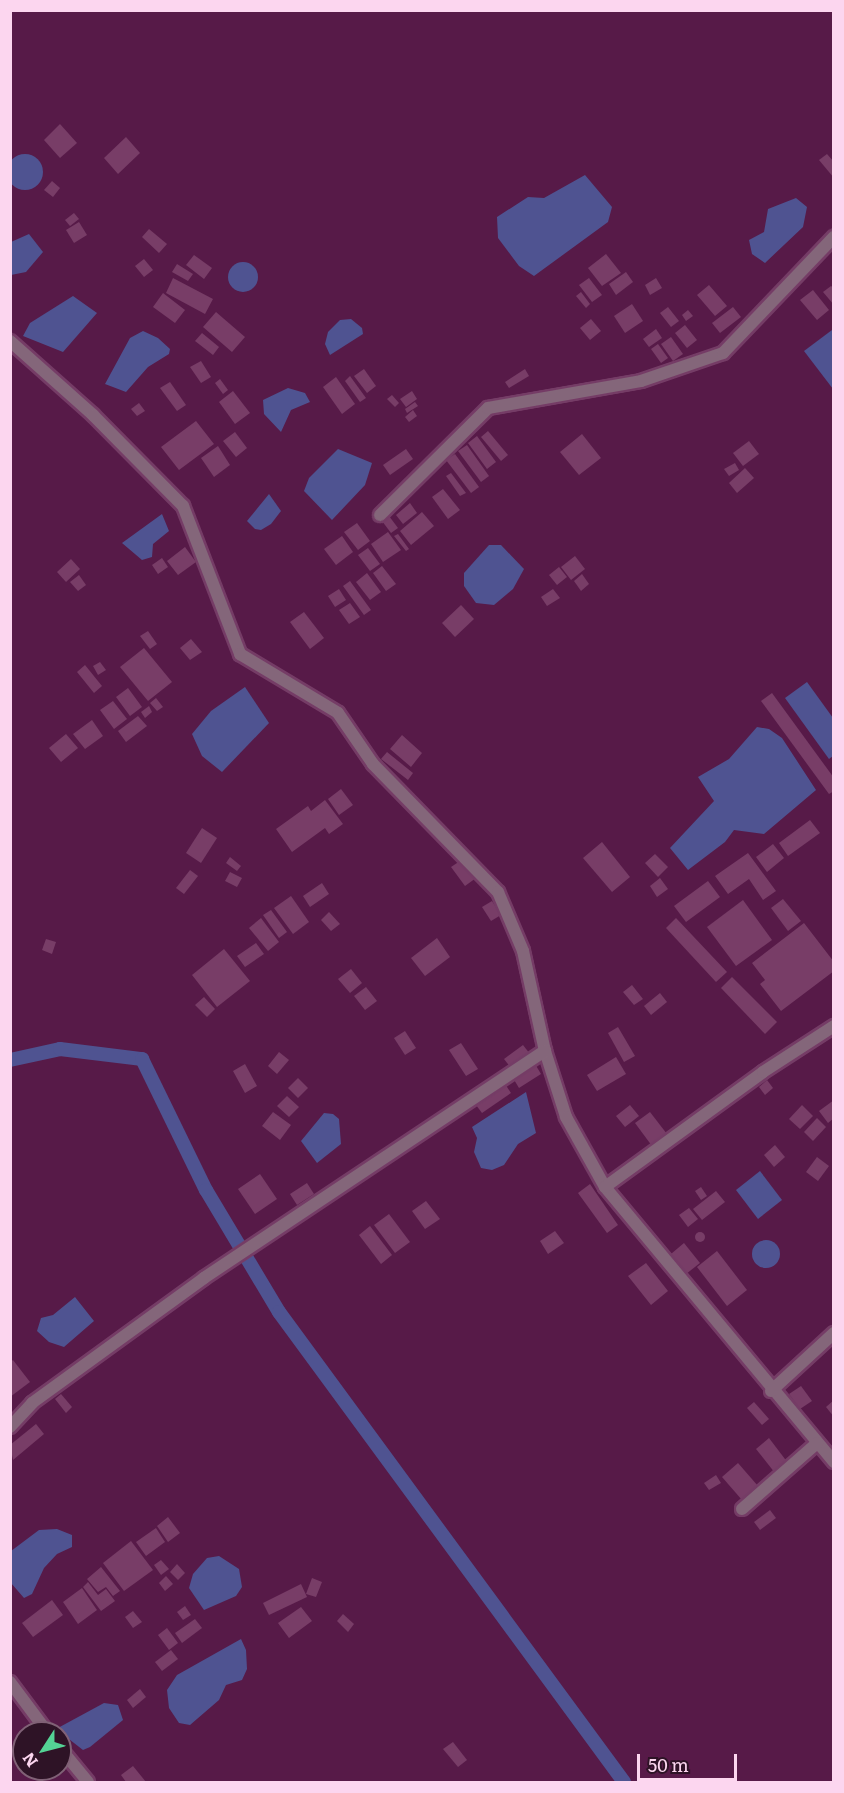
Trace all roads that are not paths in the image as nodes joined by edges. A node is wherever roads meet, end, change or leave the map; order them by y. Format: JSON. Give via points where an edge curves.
{"nodes":[{"id":1,"x":834,"y":237,"type":"edge"},
{"id":2,"x":10,"y":341,"type":"edge"},
{"id":3,"x":380,"y":515,"type":"dead end"},
{"id":4,"x":834,"y":1026,"type":"edge"},
{"id":5,"x":545,"y":1051,"type":"junction"},
{"id":6,"x":605,"y":1187,"type":"junction"},
{"id":7,"x":834,"y":1333,"type":"edge"},
{"id":8,"x":771,"y":1391,"type":"junction"},
{"id":9,"x":10,"y":1427,"type":"edge"},
{"id":10,"x":817,"y":1443,"type":"junction"},
{"id":11,"x":834,"y":1462,"type":"edge"},
{"id":12,"x":742,"y":1509,"type":"dead end"},
{"id":13,"x":10,"y":1682,"type":"edge"},
{"id":14,"x":39,"y":1721,"type":"edge"},
{"id":15,"x":72,"y":1763,"type":"edge"},
{"id":16,"x":88,"y":1782,"type":"edge"}],
"edges":[{"from":1,"to":3,"type":"street","via":[[723,353],[641,381],[488,408]]},
{"from":2,"to":5,"type":"street","via":[[93,415],[183,506],[240,654],[338,713],[373,764],[498,892],[524,951]]},
{"from":4,"to":6,"type":"street","via":[[763,1072]]},
{"from":5,"to":6,"type":"street","via":[[566,1118]]},
{"from":5,"to":9,"type":"street","via":[[204,1278],[32,1403]]},
{"from":6,"to":8,"type":"street"},
{"from":7,"to":8,"type":"street"},
{"from":8,"to":10,"type":"street"},
{"from":10,"to":11,"type":"street"},
{"from":10,"to":12,"type":"street"},
{"from":13,"to":14,"type":"street"},
{"from":15,"to":16,"type":"street"}]}
